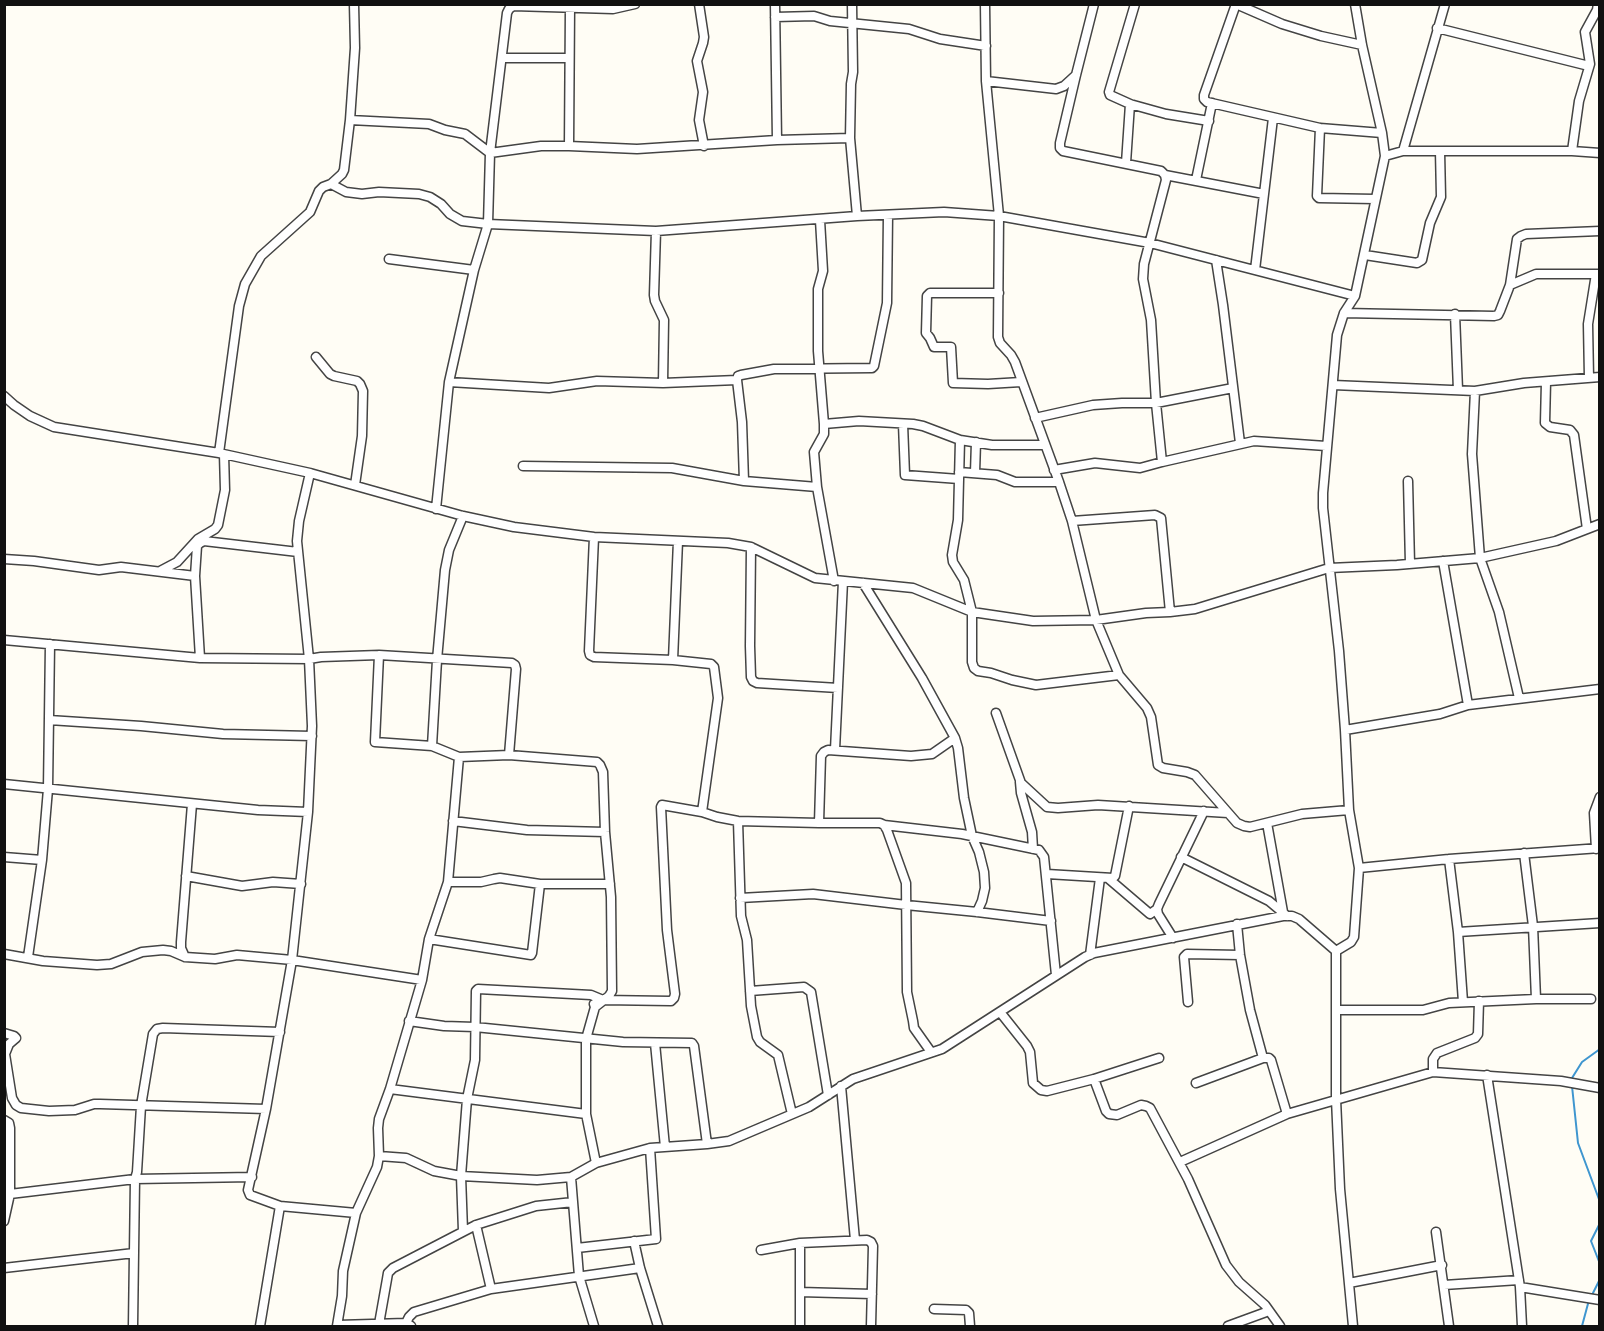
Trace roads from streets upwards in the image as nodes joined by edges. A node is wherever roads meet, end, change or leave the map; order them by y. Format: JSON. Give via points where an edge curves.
{"nodes":[{"id":1,"x":354,"y":4,"type":"edge"},
{"id":2,"x":635,"y":4,"type":"edge"},
{"id":3,"x":699,"y":4,"type":"edge"},
{"id":4,"x":775,"y":4,"type":"edge"},
{"id":5,"x":852,"y":4,"type":"edge"},
{"id":6,"x":985,"y":4,"type":"edge"},
{"id":7,"x":1094,"y":4,"type":"edge"},
{"id":8,"x":1135,"y":4,"type":"edge"},
{"id":9,"x":1236,"y":4,"type":"edge"},
{"id":10,"x":1355,"y":4,"type":"edge"},
{"id":11,"x":1445,"y":4,"type":"edge"},
{"id":12,"x":1598,"y":4,"type":"edge"},
{"id":13,"x":614,"y":7,"type":"edge"},
{"id":14,"x":570,"y":8,"type":"junction"},
{"id":15,"x":775,"y":17,"type":"junction"},
{"id":16,"x":853,"y":24,"type":"junction"},
{"id":17,"x":1437,"y":28,"type":"junction"},
{"id":18,"x":1362,"y":45,"type":"junction"},
{"id":19,"x":986,"y":46,"type":"junction"},
{"id":20,"x":503,"y":58,"type":"junction"},
{"id":21,"x":569,"y":58,"type":"junction"},
{"id":22,"x":1589,"y":66,"type":"junction"},
{"id":23,"x":1076,"y":75,"type":"junction"},
{"id":24,"x":986,"y":81,"type":"junction"},
{"id":25,"x":1212,"y":103,"type":"junction"},
{"id":26,"x":1130,"y":104,"type":"junction"},
{"id":27,"x":1273,"y":118,"type":"junction"},
{"id":28,"x":350,"y":120,"type":"junction"},
{"id":29,"x":1209,"y":121,"type":"junction"},
{"id":30,"x":1320,"y":128,"type":"junction"},
{"id":31,"x":1382,"y":133,"type":"junction"},
{"id":32,"x":850,"y":138,"type":"junction"},
{"id":33,"x":777,"y":140,"type":"junction"},
{"id":34,"x":569,"y":146,"type":"junction"},
{"id":35,"x":704,"y":146,"type":"junction"},
{"id":36,"x":1402,"y":151,"type":"junction"},
{"id":37,"x":1440,"y":151,"type":"junction"},
{"id":38,"x":1572,"y":151,"type":"junction"},
{"id":39,"x":490,"y":153,"type":"junction"},
{"id":40,"x":1599,"y":153,"type":"edge"},
{"id":41,"x":1385,"y":156,"type":"junction"},
{"id":42,"x":1126,"y":163,"type":"junction"},
{"id":43,"x":1165,"y":175,"type":"junction"},
{"id":44,"x":1196,"y":180,"type":"junction"},
{"id":45,"x":331,"y":184,"type":"junction"},
{"id":46,"x":1264,"y":194,"type":"junction"},
{"id":47,"x":1375,"y":199,"type":"junction"},
{"id":48,"x":888,"y":214,"type":"junction"},
{"id":49,"x":857,"y":216,"type":"junction"},
{"id":50,"x":999,"y":216,"type":"junction"},
{"id":51,"x":820,"y":220,"type":"junction"},
{"id":52,"x":488,"y":224,"type":"junction"},
{"id":53,"x":656,"y":231,"type":"junction"},
{"id":54,"x":1599,"y":231,"type":"edge"},
{"id":55,"x":1150,"y":243,"type":"junction"},
{"id":56,"x":1365,"y":255,"type":"junction"},
{"id":57,"x":389,"y":259,"type":"dead end"},
{"id":58,"x":1216,"y":260,"type":"junction"},
{"id":59,"x":474,"y":270,"type":"junction"},
{"id":60,"x":1255,"y":270,"type":"junction"},
{"id":61,"x":1598,"y":274,"type":"edge"},
{"id":62,"x":1510,"y":285,"type":"junction"},
{"id":63,"x":999,"y":293,"type":"junction"},
{"id":64,"x":1355,"y":296,"type":"junction"},
{"id":65,"x":1344,"y":313,"type":"junction"},
{"id":66,"x":1455,"y":314,"type":"junction"},
{"id":67,"x":316,"y":357,"type":"dead end"},
{"id":68,"x":819,"y":368,"type":"junction"},
{"id":69,"x":1599,"y":377,"type":"edge"},
{"id":70,"x":1589,"y":378,"type":"junction"},
{"id":71,"x":737,"y":380,"type":"junction"},
{"id":72,"x":449,"y":382,"type":"junction"},
{"id":73,"x":1021,"y":382,"type":"junction"},
{"id":74,"x":1546,"y":382,"type":"junction"},
{"id":75,"x":663,"y":383,"type":"junction"},
{"id":76,"x":1333,"y":385,"type":"junction"},
{"id":77,"x":1233,"y":388,"type":"junction"},
{"id":78,"x":1458,"y":390,"type":"junction"},
{"id":79,"x":1475,"y":391,"type":"junction"},
{"id":80,"x":4,"y":396,"type":"edge"},
{"id":81,"x":1156,"y":403,"type":"junction"},
{"id":82,"x":1035,"y":418,"type":"junction"},
{"id":83,"x":824,"y":424,"type":"junction"},
{"id":84,"x":903,"y":424,"type":"junction"},
{"id":85,"x":960,"y":440,"type":"junction"},
{"id":86,"x":976,"y":442,"type":"junction"},
{"id":87,"x":1240,"y":443,"type":"junction"},
{"id":88,"x":1046,"y":445,"type":"junction"},
{"id":89,"x":1326,"y":446,"type":"junction"},
{"id":90,"x":222,"y":453,"type":"junction"},
{"id":91,"x":1162,"y":462,"type":"junction"},
{"id":92,"x":523,"y":466,"type":"dead end"},
{"id":93,"x":1054,"y":470,"type":"junction"},
{"id":94,"x":310,"y":473,"type":"junction"},
{"id":95,"x":975,"y":473,"type":"junction"},
{"id":96,"x":959,"y":475,"type":"junction"},
{"id":97,"x":744,"y":481,"type":"junction"},
{"id":98,"x":1408,"y":481,"type":"dead end"},
{"id":99,"x":1059,"y":482,"type":"junction"},
{"id":100,"x":356,"y":485,"type":"junction"},
{"id":101,"x":817,"y":487,"type":"junction"},
{"id":102,"x":436,"y":509,"type":"junction"},
{"id":103,"x":463,"y":516,"type":"junction"},
{"id":104,"x":1072,"y":521,"type":"junction"},
{"id":105,"x":1599,"y":524,"type":"edge"},
{"id":106,"x":1587,"y":530,"type":"junction"},
{"id":107,"x":594,"y":537,"type":"junction"},
{"id":108,"x":678,"y":541,"type":"junction"},
{"id":109,"x":751,"y":547,"type":"junction"},
{"id":110,"x":298,"y":552,"type":"junction"},
{"id":111,"x":1480,"y":558,"type":"junction"},
{"id":112,"x":4,"y":559,"type":"edge"},
{"id":113,"x":1443,"y":561,"type":"junction"},
{"id":114,"x":1410,"y":564,"type":"junction"},
{"id":115,"x":1329,"y":568,"type":"junction"},
{"id":116,"x":157,"y":572,"type":"junction"},
{"id":117,"x":195,"y":576,"type":"junction"},
{"id":118,"x":838,"y":581,"type":"junction"},
{"id":119,"x":863,"y":583,"type":"junction"},
{"id":120,"x":972,"y":612,"type":"junction"},
{"id":121,"x":1170,"y":612,"type":"junction"},
{"id":122,"x":1096,"y":620,"type":"junction"},
{"id":123,"x":4,"y":640,"type":"edge"},
{"id":124,"x":50,"y":644,"type":"junction"},
{"id":125,"x":380,"y":656,"type":"junction"},
{"id":126,"x":200,"y":658,"type":"junction"},
{"id":127,"x":309,"y":659,"type":"junction"},
{"id":128,"x":437,"y":660,"type":"junction"},
{"id":129,"x":673,"y":660,"type":"junction"},
{"id":130,"x":1119,"y":675,"type":"junction"},
{"id":131,"x":838,"y":687,"type":"junction"},
{"id":132,"x":1599,"y":688,"type":"edge"},
{"id":133,"x":1519,"y":698,"type":"junction"},
{"id":134,"x":1468,"y":705,"type":"junction"},
{"id":135,"x":996,"y":714,"type":"dead end"},
{"id":136,"x":49,"y":720,"type":"junction"},
{"id":137,"x":1345,"y":730,"type":"junction"},
{"id":138,"x":312,"y":736,"type":"junction"},
{"id":139,"x":956,"y":738,"type":"junction"},
{"id":140,"x":432,"y":746,"type":"junction"},
{"id":141,"x":835,"y":750,"type":"junction"},
{"id":142,"x":509,"y":754,"type":"junction"},
{"id":143,"x":459,"y":757,"type":"junction"},
{"id":144,"x":1020,"y":781,"type":"junction"},
{"id":145,"x":4,"y":784,"type":"edge"},
{"id":146,"x":48,"y":789,"type":"junction"},
{"id":147,"x":1599,"y":797,"type":"edge"},
{"id":148,"x":192,"y":804,"type":"junction"},
{"id":149,"x":1129,"y":806,"type":"junction"},
{"id":150,"x":1349,"y":810,"type":"junction"},
{"id":151,"x":308,"y":812,"type":"junction"},
{"id":152,"x":702,"y":812,"type":"junction"},
{"id":153,"x":1204,"y":812,"type":"junction"},
{"id":154,"x":1228,"y":813,"type":"junction"},
{"id":155,"x":453,"y":821,"type":"junction"},
{"id":156,"x":738,"y":821,"type":"junction"},
{"id":157,"x":1268,"y":822,"type":"junction"},
{"id":158,"x":819,"y":824,"type":"junction"},
{"id":159,"x":884,"y":825,"type":"junction"},
{"id":160,"x":605,"y":832,"type":"junction"},
{"id":161,"x":972,"y":836,"type":"junction"},
{"id":162,"x":1598,"y":848,"type":"edge"},
{"id":163,"x":1033,"y":849,"type":"junction"},
{"id":164,"x":1524,"y":853,"type":"junction"},
{"id":165,"x":4,"y":856,"type":"edge"},
{"id":166,"x":1181,"y":857,"type":"junction"},
{"id":167,"x":1449,"y":859,"type":"junction"},
{"id":168,"x":42,"y":860,"type":"junction"},
{"id":169,"x":1359,"y":868,"type":"junction"},
{"id":170,"x":1047,"y":874,"type":"junction"},
{"id":171,"x":186,"y":876,"type":"junction"},
{"id":172,"x":1105,"y":879,"type":"junction"},
{"id":173,"x":448,"y":882,"type":"junction"},
{"id":174,"x":301,"y":884,"type":"junction"},
{"id":175,"x":540,"y":884,"type":"junction"},
{"id":176,"x":610,"y":884,"type":"junction"},
{"id":177,"x":740,"y":898,"type":"junction"},
{"id":178,"x":906,"y":905,"type":"junction"},
{"id":179,"x":1157,"y":909,"type":"junction"},
{"id":180,"x":977,"y":912,"type":"junction"},
{"id":181,"x":1285,"y":914,"type":"junction"},
{"id":182,"x":1051,"y":921,"type":"junction"},
{"id":183,"x":1599,"y":923,"type":"edge"},
{"id":184,"x":1237,"y":924,"type":"junction"},
{"id":185,"x":1533,"y":926,"type":"junction"},
{"id":186,"x":1458,"y":932,"type":"junction"},
{"id":187,"x":1173,"y":938,"type":"junction"},
{"id":188,"x":429,"y":939,"type":"junction"},
{"id":189,"x":1336,"y":951,"type":"junction"},
{"id":190,"x":4,"y":954,"type":"edge"},
{"id":191,"x":1090,"y":955,"type":"junction"},
{"id":192,"x":1240,"y":955,"type":"junction"},
{"id":193,"x":27,"y":957,"type":"junction"},
{"id":194,"x":185,"y":957,"type":"junction"},
{"id":195,"x":292,"y":960,"type":"junction"},
{"id":196,"x":1056,"y":975,"type":"junction"},
{"id":197,"x":422,"y":980,"type":"junction"},
{"id":198,"x":750,"y":991,"type":"junction"},
{"id":199,"x":591,"y":995,"type":"junction"},
{"id":200,"x":1536,"y":999,"type":"junction"},
{"id":201,"x":1591,"y":999,"type":"dead end"},
{"id":202,"x":603,"y":1000,"type":"junction"},
{"id":203,"x":1479,"y":1001,"type":"junction"},
{"id":204,"x":1188,"y":1002,"type":"dead end"},
{"id":205,"x":1463,"y":1002,"type":"junction"},
{"id":206,"x":595,"y":1007,"type":"junction"},
{"id":207,"x":1336,"y":1010,"type":"junction"},
{"id":208,"x":1000,"y":1012,"type":"junction"},
{"id":209,"x":409,"y":1021,"type":"junction"},
{"id":210,"x":475,"y":1027,"type":"junction"},
{"id":211,"x":279,"y":1032,"type":"junction"},
{"id":212,"x":4,"y":1033,"type":"edge"},
{"id":213,"x":586,"y":1039,"type":"junction"},
{"id":214,"x":655,"y":1043,"type":"junction"},
{"id":215,"x":931,"y":1053,"type":"junction"},
{"id":216,"x":1159,"y":1058,"type":"dead end"},
{"id":217,"x":1263,"y":1058,"type":"junction"},
{"id":218,"x":1433,"y":1072,"type":"junction"},
{"id":219,"x":1487,"y":1075,"type":"junction"},
{"id":220,"x":1094,"y":1079,"type":"junction"},
{"id":221,"x":1196,"y":1083,"type":"dead end"},
{"id":222,"x":841,"y":1086,"type":"junction"},
{"id":223,"x":1599,"y":1088,"type":"edge"},
{"id":224,"x":390,"y":1089,"type":"junction"},
{"id":225,"x":828,"y":1095,"type":"junction"},
{"id":226,"x":467,"y":1099,"type":"junction"},
{"id":227,"x":1336,"y":1099,"type":"junction"},
{"id":228,"x":141,"y":1106,"type":"junction"},
{"id":229,"x":266,"y":1109,"type":"junction"},
{"id":230,"x":586,"y":1114,"type":"junction"},
{"id":231,"x":792,"y":1114,"type":"junction"},
{"id":232,"x":1287,"y":1114,"type":"junction"},
{"id":233,"x":4,"y":1120,"type":"edge"},
{"id":234,"x":707,"y":1144,"type":"junction"},
{"id":235,"x":665,"y":1147,"type":"junction"},
{"id":236,"x":650,"y":1148,"type":"junction"},
{"id":237,"x":379,"y":1155,"type":"junction"},
{"id":238,"x":1180,"y":1162,"type":"junction"},
{"id":239,"x":596,"y":1163,"type":"junction"},
{"id":240,"x":460,"y":1176,"type":"junction"},
{"id":241,"x":252,"y":1177,"type":"junction"},
{"id":242,"x":571,"y":1177,"type":"junction"},
{"id":243,"x":135,"y":1179,"type":"junction"},
{"id":244,"x":10,"y":1194,"type":"junction"},
{"id":245,"x":573,"y":1202,"type":"junction"},
{"id":246,"x":280,"y":1206,"type":"junction"},
{"id":247,"x":356,"y":1213,"type":"junction"},
{"id":248,"x":4,"y":1221,"type":"edge"},
{"id":249,"x":476,"y":1225,"type":"junction"},
{"id":250,"x":463,"y":1231,"type":"junction"},
{"id":251,"x":1436,"y":1232,"type":"dead end"},
{"id":252,"x":855,"y":1240,"type":"junction"},
{"id":253,"x":634,"y":1241,"type":"junction"},
{"id":254,"x":800,"y":1243,"type":"junction"},
{"id":255,"x":577,"y":1248,"type":"junction"},
{"id":256,"x":761,"y":1250,"type":"dead end"},
{"id":257,"x":134,"y":1253,"type":"junction"},
{"id":258,"x":1442,"y":1265,"type":"junction"},
{"id":259,"x":4,"y":1268,"type":"edge"},
{"id":260,"x":640,"y":1268,"type":"junction"},
{"id":261,"x":579,"y":1276,"type":"junction"},
{"id":262,"x":1349,"y":1283,"type":"junction"},
{"id":263,"x":1519,"y":1284,"type":"junction"},
{"id":264,"x":1444,"y":1285,"type":"junction"},
{"id":265,"x":491,"y":1289,"type":"junction"},
{"id":266,"x":800,"y":1292,"type":"junction"},
{"id":267,"x":872,"y":1294,"type":"junction"},
{"id":268,"x":1599,"y":1300,"type":"edge"},
{"id":269,"x":934,"y":1309,"type":"dead end"},
{"id":270,"x":1269,"y":1311,"type":"junction"},
{"id":271,"x":379,"y":1324,"type":"junction"},
{"id":272,"x":408,"y":1325,"type":"edge"},
{"id":273,"x":134,"y":1326,"type":"edge"},
{"id":274,"x":260,"y":1326,"type":"edge"},
{"id":275,"x":338,"y":1326,"type":"edge"},
{"id":276,"x":594,"y":1326,"type":"edge"},
{"id":277,"x":658,"y":1326,"type":"edge"},
{"id":278,"x":800,"y":1326,"type":"edge"},
{"id":279,"x":871,"y":1326,"type":"edge"},
{"id":280,"x":970,"y":1326,"type":"edge"},
{"id":281,"x":1228,"y":1326,"type":"edge"},
{"id":282,"x":1280,"y":1326,"type":"edge"},
{"id":283,"x":1353,"y":1326,"type":"edge"},
{"id":284,"x":1449,"y":1326,"type":"edge"},
{"id":285,"x":1522,"y":1326,"type":"edge"}],
"edges":[{"from":1,"to":28,"type":"street"},
{"from":2,"to":13,"type":"street"},
{"from":3,"to":35,"type":"street","via":[[704,37],[697,61],[703,92],[699,120]]},
{"from":4,"to":15,"type":"street"},
{"from":5,"to":16,"type":"street"},
{"from":6,"to":19,"type":"street"},
{"from":7,"to":23,"type":"street"},
{"from":8,"to":26,"type":"street","via":[[1109,92]]},
{"from":9,"to":18,"type":"street","via":[[1282,24]]},
{"from":9,"to":25,"type":"street","via":[[1204,95]]},
{"from":10,"to":18,"type":"street"},
{"from":11,"to":17,"type":"street"},
{"from":12,"to":22,"type":"street","via":[[1585,32]]},
{"from":13,"to":14,"type":"street"},
{"from":14,"to":20,"type":"street","via":[[513,6],[507,13]]},
{"from":14,"to":21,"type":"street"},
{"from":15,"to":16,"type":"street","via":[[814,15]]},
{"from":15,"to":33,"type":"street"},
{"from":16,"to":19,"type":"street","via":[[909,29],[940,39]]},
{"from":16,"to":32,"type":"street"},
{"from":17,"to":22,"type":"street"},
{"from":17,"to":36,"type":"street"},
{"from":18,"to":31,"type":"street"},
{"from":19,"to":24,"type":"street"},
{"from":20,"to":21,"type":"street"},
{"from":20,"to":39,"type":"street"},
{"from":21,"to":34,"type":"street"},
{"from":22,"to":38,"type":"street"},
{"from":23,"to":24,"type":"street","via":[[1056,88]]},
{"from":23,"to":42,"type":"street","via":[[1060,148]]},
{"from":24,"to":50,"type":"street"},
{"from":25,"to":27,"type":"street"},
{"from":25,"to":29,"type":"street"},
{"from":26,"to":29,"type":"street"},
{"from":26,"to":42,"type":"street"},
{"from":27,"to":30,"type":"street"},
{"from":27,"to":46,"type":"street"},
{"from":28,"to":39,"type":"street","via":[[429,124],[465,134]]},
{"from":28,"to":45,"type":"street","via":[[344,170]]},
{"from":29,"to":44,"type":"street"},
{"from":30,"to":31,"type":"street"},
{"from":30,"to":47,"type":"street","via":[[1317,196]]},
{"from":31,"to":41,"type":"street"},
{"from":32,"to":33,"type":"street"},
{"from":32,"to":49,"type":"street"},
{"from":33,"to":35,"type":"street"},
{"from":34,"to":35,"type":"street"},
{"from":34,"to":39,"type":"street"},
{"from":36,"to":37,"type":"street"},
{"from":36,"to":41,"type":"street"},
{"from":37,"to":38,"type":"street"},
{"from":37,"to":56,"type":"street","via":[[1441,197],[1430,223],[1422,260],[1417,263]]},
{"from":38,"to":40,"type":"street"},
{"from":39,"to":52,"type":"street"},
{"from":41,"to":47,"type":"street"},
{"from":42,"to":43,"type":"street"},
{"from":43,"to":44,"type":"street"},
{"from":43,"to":55,"type":"street"},
{"from":44,"to":46,"type":"street"},
{"from":45,"to":52,"type":"street","via":[[346,192],[362,194],[419,194],[430,197],[462,221]]},
{"from":45,"to":90,"type":"street","via":[[315,196],[310,212],[261,256],[245,284]]},
{"from":46,"to":60,"type":"street"},
{"from":47,"to":56,"type":"street"},
{"from":48,"to":49,"type":"street"},
{"from":48,"to":50,"type":"street","via":[[960,212]]},
{"from":48,"to":68,"type":"street","via":[[887,303],[874,366]]},
{"from":49,"to":51,"type":"street"},
{"from":50,"to":55,"type":"street"},
{"from":50,"to":63,"type":"street"},
{"from":51,"to":53,"type":"street"},
{"from":51,"to":68,"type":"street","via":[[823,271],[818,289]]},
{"from":52,"to":53,"type":"street"},
{"from":52,"to":59,"type":"street"},
{"from":53,"to":75,"type":"street","via":[[654,295],[664,320]]},
{"from":54,"to":62,"type":"street","via":[[1521,236],[1517,239]]},
{"from":55,"to":58,"type":"street"},
{"from":55,"to":81,"type":"street","via":[[1143,279],[1151,320]]},
{"from":56,"to":64,"type":"street"},
{"from":57,"to":59,"type":"street"},
{"from":58,"to":60,"type":"street"},
{"from":58,"to":77,"type":"street"},
{"from":59,"to":72,"type":"street"},
{"from":60,"to":64,"type":"street"},
{"from":61,"to":62,"type":"street","via":[[1536,274]]},
{"from":61,"to":70,"type":"street","via":[[1588,324]]},
{"from":62,"to":66,"type":"street","via":[[1498,315]]},
{"from":63,"to":73,"type":"street","via":[[998,337],[1011,355]]},
{"from":63,"to":73,"type":"street","via":[[930,293],[926,333],[934,347],[951,346],[953,383]]},
{"from":64,"to":65,"type":"street"},
{"from":65,"to":66,"type":"street"},
{"from":65,"to":76,"type":"street","via":[[1337,335]]},
{"from":66,"to":78,"type":"street"},
{"from":67,"to":100,"type":"street","via":[[330,374],[357,381],[363,391]]},
{"from":68,"to":71,"type":"street","via":[[771,370],[741,375]]},
{"from":68,"to":83,"type":"street"},
{"from":69,"to":70,"type":"street"},
{"from":70,"to":74,"type":"street"},
{"from":71,"to":75,"type":"street"},
{"from":71,"to":97,"type":"street"},
{"from":72,"to":75,"type":"street","via":[[549,388],[597,381]]},
{"from":72,"to":102,"type":"street"},
{"from":73,"to":82,"type":"street"},
{"from":74,"to":79,"type":"street"},
{"from":74,"to":106,"type":"street","via":[[1545,423],[1570,430],[1574,435]]},
{"from":76,"to":78,"type":"street"},
{"from":76,"to":89,"type":"street"},
{"from":77,"to":81,"type":"street"},
{"from":77,"to":87,"type":"street"},
{"from":78,"to":79,"type":"street"},
{"from":79,"to":111,"type":"street","via":[[1472,454]]},
{"from":80,"to":90,"type":"street","via":[[30,416],[54,427]]},
{"from":81,"to":82,"type":"street","via":[[1093,405]]},
{"from":81,"to":91,"type":"street"},
{"from":82,"to":88,"type":"street"},
{"from":83,"to":84,"type":"street"},
{"from":83,"to":101,"type":"street","via":[[824,434],[814,452]]},
{"from":84,"to":85,"type":"street","via":[[923,426]]},
{"from":84,"to":96,"type":"street","via":[[905,475]]},
{"from":85,"to":86,"type":"street"},
{"from":85,"to":96,"type":"street"},
{"from":86,"to":88,"type":"street"},
{"from":86,"to":95,"type":"street"},
{"from":87,"to":89,"type":"street"},
{"from":87,"to":91,"type":"street"},
{"from":88,"to":93,"type":"street"},
{"from":89,"to":115,"type":"street","via":[[1323,508]]},
{"from":90,"to":94,"type":"street"},
{"from":90,"to":116,"type":"street","via":[[225,490],[218,525],[198,539],[177,562]]},
{"from":91,"to":93,"type":"street","via":[[1140,468],[1095,464]]},
{"from":92,"to":97,"type":"street","via":[[672,468]]},
{"from":93,"to":99,"type":"street"},
{"from":94,"to":100,"type":"street"},
{"from":94,"to":110,"type":"street","via":[[299,521]]},
{"from":95,"to":96,"type":"street"},
{"from":95,"to":99,"type":"street","via":[[1015,482]]},
{"from":96,"to":120,"type":"street","via":[[952,555],[964,580]]},
{"from":97,"to":101,"type":"street"},
{"from":98,"to":114,"type":"street"},
{"from":99,"to":104,"type":"street"},
{"from":100,"to":102,"type":"street"},
{"from":101,"to":118,"type":"street"},
{"from":102,"to":103,"type":"street"},
{"from":103,"to":107,"type":"street"},
{"from":103,"to":128,"type":"street","via":[[447,560]]},
{"from":104,"to":121,"type":"street","via":[[1155,515],[1161,518]]},
{"from":104,"to":122,"type":"street"},
{"from":105,"to":106,"type":"street"},
{"from":106,"to":111,"type":"street"},
{"from":107,"to":108,"type":"street"},
{"from":107,"to":129,"type":"street","via":[[590,655]]},
{"from":108,"to":109,"type":"street"},
{"from":108,"to":129,"type":"street"},
{"from":109,"to":118,"type":"street","via":[[815,578]]},
{"from":109,"to":131,"type":"street","via":[[753,681]]},
{"from":110,"to":117,"type":"street","via":[[204,541],[197,546]]},
{"from":110,"to":127,"type":"street"},
{"from":111,"to":113,"type":"street"},
{"from":111,"to":133,"type":"street"},
{"from":112,"to":116,"type":"street"},
{"from":113,"to":114,"type":"street"},
{"from":113,"to":134,"type":"street"},
{"from":114,"to":115,"type":"street"},
{"from":115,"to":121,"type":"street","via":[[1195,609]]},
{"from":115,"to":137,"type":"street"},
{"from":116,"to":117,"type":"street"},
{"from":117,"to":126,"type":"street"},
{"from":118,"to":119,"type":"street"},
{"from":118,"to":131,"type":"street"},
{"from":119,"to":120,"type":"street","via":[[918,589]]},
{"from":119,"to":139,"type":"street"},
{"from":120,"to":122,"type":"street","via":[[1042,622]]},
{"from":120,"to":130,"type":"street","via":[[972,662],[978,671],[1036,685]]},
{"from":121,"to":122,"type":"street"},
{"from":122,"to":130,"type":"street"},
{"from":123,"to":124,"type":"street"},
{"from":124,"to":126,"type":"street"},
{"from":124,"to":136,"type":"street"},
{"from":125,"to":127,"type":"street"},
{"from":125,"to":128,"type":"street"},
{"from":125,"to":140,"type":"street","via":[[375,742]]},
{"from":126,"to":127,"type":"street"},
{"from":127,"to":138,"type":"street"},
{"from":128,"to":140,"type":"street"},
{"from":128,"to":142,"type":"street","via":[[515,665]]},
{"from":129,"to":152,"type":"street","via":[[714,667],[718,698]]},
{"from":130,"to":154,"type":"street","via":[[1151,717],[1158,765],[1195,775]]},
{"from":131,"to":141,"type":"street"},
{"from":132,"to":133,"type":"street"},
{"from":133,"to":134,"type":"street"},
{"from":134,"to":137,"type":"street","via":[[1440,714]]},
{"from":135,"to":144,"type":"street"},
{"from":136,"to":138,"type":"street","via":[[224,734]]},
{"from":136,"to":146,"type":"street"},
{"from":137,"to":150,"type":"street"},
{"from":138,"to":151,"type":"street"},
{"from":139,"to":141,"type":"street","via":[[932,754]]},
{"from":139,"to":161,"type":"street"},
{"from":140,"to":143,"type":"street"},
{"from":141,"to":158,"type":"street","via":[[822,756]]},
{"from":142,"to":143,"type":"street"},
{"from":142,"to":160,"type":"street","via":[[597,762],[603,772]]},
{"from":143,"to":155,"type":"street"},
{"from":144,"to":149,"type":"street","via":[[1047,807]]},
{"from":144,"to":163,"type":"street"},
{"from":145,"to":146,"type":"street"},
{"from":146,"to":148,"type":"street"},
{"from":146,"to":168,"type":"street"},
{"from":147,"to":162,"type":"street","via":[[1594,813]]},
{"from":148,"to":151,"type":"street"},
{"from":148,"to":171,"type":"street"},
{"from":149,"to":153,"type":"street"},
{"from":149,"to":172,"type":"street","via":[[1115,876]]},
{"from":150,"to":157,"type":"street"},
{"from":150,"to":169,"type":"street"},
{"from":151,"to":174,"type":"street"},
{"from":152,"to":156,"type":"street"},
{"from":152,"to":202,"type":"street","via":[[661,807],[674,998]]},
{"from":153,"to":154,"type":"street"},
{"from":153,"to":166,"type":"street"},
{"from":154,"to":157,"type":"street","via":[[1244,826]]},
{"from":155,"to":160,"type":"street","via":[[527,830]]},
{"from":155,"to":173,"type":"street"},
{"from":156,"to":158,"type":"street"},
{"from":156,"to":177,"type":"street"},
{"from":157,"to":181,"type":"street"},
{"from":158,"to":159,"type":"street"},
{"from":159,"to":161,"type":"street"},
{"from":159,"to":178,"type":"street","via":[[906,883]]},
{"from":160,"to":176,"type":"street"},
{"from":161,"to":163,"type":"street"},
{"from":161,"to":180,"type":"street","via":[[984,872],[985,888]]},
{"from":162,"to":164,"type":"street"},
{"from":163,"to":170,"type":"street","via":[[1044,857]]},
{"from":164,"to":167,"type":"street"},
{"from":164,"to":185,"type":"street"},
{"from":165,"to":168,"type":"street"},
{"from":166,"to":179,"type":"street"},
{"from":166,"to":181,"type":"street","via":[[1269,901]]},
{"from":167,"to":169,"type":"street"},
{"from":167,"to":186,"type":"street"},
{"from":168,"to":193,"type":"street"},
{"from":169,"to":189,"type":"street","via":[[1354,937]]},
{"from":170,"to":172,"type":"street"},
{"from":170,"to":182,"type":"street"},
{"from":171,"to":174,"type":"street","via":[[242,886]]},
{"from":171,"to":194,"type":"street","via":[[180,942]]},
{"from":172,"to":179,"type":"street","via":[[1150,914]]},
{"from":172,"to":191,"type":"street"},
{"from":173,"to":175,"type":"street","via":[[500,879]]},
{"from":173,"to":188,"type":"street"},
{"from":174,"to":195,"type":"street"},
{"from":175,"to":176,"type":"street"},
{"from":175,"to":188,"type":"street","via":[[531,955]]},
{"from":176,"to":202,"type":"street","via":[[612,991]]},
{"from":177,"to":178,"type":"street","via":[[805,894]]},
{"from":177,"to":198,"type":"street"},
{"from":178,"to":180,"type":"street"},
{"from":178,"to":215,"type":"street","via":[[907,992],[914,1028]]},
{"from":179,"to":187,"type":"street"},
{"from":180,"to":182,"type":"street"},
{"from":181,"to":184,"type":"street"},
{"from":181,"to":189,"type":"street","via":[[1299,919]]},
{"from":182,"to":196,"type":"street"},
{"from":183,"to":185,"type":"street"},
{"from":184,"to":187,"type":"street"},
{"from":184,"to":192,"type":"street"},
{"from":185,"to":186,"type":"street"},
{"from":185,"to":200,"type":"street"},
{"from":186,"to":205,"type":"street"},
{"from":187,"to":191,"type":"street"},
{"from":188,"to":197,"type":"street"},
{"from":189,"to":207,"type":"street"},
{"from":190,"to":193,"type":"street"},
{"from":191,"to":196,"type":"street"},
{"from":192,"to":204,"type":"street","via":[[1187,954],[1184,957]]},
{"from":192,"to":217,"type":"street"},
{"from":193,"to":194,"type":"street","via":[[97,965],[152,950]]},
{"from":194,"to":195,"type":"street","via":[[215,959],[237,955]]},
{"from":195,"to":197,"type":"street"},
{"from":195,"to":211,"type":"street"},
{"from":196,"to":208,"type":"street"},
{"from":197,"to":209,"type":"street"},
{"from":198,"to":225,"type":"street","via":[[804,987],[811,992]]},
{"from":198,"to":231,"type":"street","via":[[758,1037],[778,1055]]},
{"from":199,"to":202,"type":"street"},
{"from":199,"to":206,"type":"street"},
{"from":199,"to":210,"type":"street","via":[[480,988],[476,991]]},
{"from":200,"to":201,"type":"street"},
{"from":200,"to":203,"type":"street"},
{"from":202,"to":206,"type":"street"},
{"from":203,"to":205,"type":"street"},
{"from":203,"to":218,"type":"street","via":[[1478,1034],[1437,1053]]},
{"from":205,"to":207,"type":"street","via":[[1423,1011]]},
{"from":206,"to":213,"type":"street"},
{"from":207,"to":227,"type":"street"},
{"from":208,"to":215,"type":"street"},
{"from":208,"to":220,"type":"street","via":[[1029,1049],[1036,1087],[1047,1091]]},
{"from":209,"to":210,"type":"street"},
{"from":209,"to":224,"type":"street"},
{"from":210,"to":213,"type":"street"},
{"from":210,"to":226,"type":"street","via":[[475,1060]]},
{"from":211,"to":228,"type":"street","via":[[157,1029]]},
{"from":211,"to":229,"type":"street"},
{"from":212,"to":228,"type":"street","via":[[16,1038],[5,1054],[12,1098],[21,1108],[50,1111],[94,1104]]},
{"from":213,"to":214,"type":"street"},
{"from":213,"to":230,"type":"street"},
{"from":214,"to":234,"type":"street","via":[[688,1042],[694,1046]]},
{"from":214,"to":235,"type":"street"},
{"from":215,"to":222,"type":"street"},
{"from":216,"to":220,"type":"street"},
{"from":217,"to":221,"type":"street"},
{"from":217,"to":232,"type":"street","via":[[1271,1060]]},
{"from":218,"to":219,"type":"street"},
{"from":218,"to":227,"type":"street"},
{"from":219,"to":223,"type":"street"},
{"from":219,"to":263,"type":"street"},
{"from":220,"to":238,"type":"street","via":[[1109,1114],[1117,1115],[1142,1105],[1150,1108]]},
{"from":222,"to":225,"type":"street"},
{"from":222,"to":252,"type":"street"},
{"from":224,"to":226,"type":"street"},
{"from":224,"to":237,"type":"street","via":[[378,1128]]},
{"from":225,"to":231,"type":"street"},
{"from":226,"to":230,"type":"street"},
{"from":226,"to":240,"type":"street"},
{"from":227,"to":232,"type":"street"},
{"from":227,"to":262,"type":"street"},
{"from":228,"to":229,"type":"street"},
{"from":228,"to":243,"type":"street"},
{"from":229,"to":241,"type":"street"},
{"from":230,"to":239,"type":"street"},
{"from":231,"to":234,"type":"street","via":[[729,1141]]},
{"from":232,"to":238,"type":"street"},
{"from":233,"to":244,"type":"street","via":[[10,1128]]},
{"from":234,"to":235,"type":"street"},
{"from":235,"to":236,"type":"street"},
{"from":236,"to":239,"type":"street"},
{"from":236,"to":253,"type":"street","via":[[657,1237]]},
{"from":237,"to":240,"type":"street","via":[[406,1158],[434,1171]]},
{"from":237,"to":247,"type":"street"},
{"from":238,"to":270,"type":"street","via":[[1227,1265]]},
{"from":239,"to":242,"type":"street"},
{"from":240,"to":242,"type":"street","via":[[537,1180]]},
{"from":240,"to":250,"type":"street"},
{"from":241,"to":243,"type":"street"},
{"from":241,"to":246,"type":"street","via":[[250,1195]]},
{"from":242,"to":245,"type":"street"},
{"from":243,"to":244,"type":"street"},
{"from":243,"to":257,"type":"street"},
{"from":244,"to":248,"type":"street"},
{"from":245,"to":249,"type":"street","via":[[536,1206]]},
{"from":245,"to":255,"type":"street"},
{"from":246,"to":247,"type":"street"},
{"from":246,"to":274,"type":"street"},
{"from":247,"to":275,"type":"street","via":[[343,1271]]},
{"from":249,"to":250,"type":"street"},
{"from":249,"to":265,"type":"street"},
{"from":250,"to":271,"type":"street","via":[[388,1273]]},
{"from":251,"to":258,"type":"street"},
{"from":252,"to":254,"type":"street"},
{"from":252,"to":267,"type":"street","via":[[867,1240],[873,1246]]},
{"from":253,"to":255,"type":"street"},
{"from":253,"to":260,"type":"street"},
{"from":254,"to":256,"type":"street"},
{"from":254,"to":266,"type":"street"},
{"from":255,"to":261,"type":"street"},
{"from":257,"to":259,"type":"street"},
{"from":257,"to":273,"type":"street"},
{"from":258,"to":262,"type":"street"},
{"from":258,"to":264,"type":"street"},
{"from":260,"to":261,"type":"street"},
{"from":260,"to":277,"type":"street"},
{"from":261,"to":265,"type":"street"},
{"from":261,"to":276,"type":"street"},
{"from":262,"to":283,"type":"street"},
{"from":263,"to":264,"type":"street"},
{"from":263,"to":268,"type":"street"},
{"from":263,"to":285,"type":"street"},
{"from":264,"to":284,"type":"street"},
{"from":265,"to":272,"type":"street","via":[[414,1312]]},
{"from":266,"to":267,"type":"street"},
{"from":266,"to":278,"type":"street"},
{"from":267,"to":279,"type":"street"},
{"from":269,"to":280,"type":"street","via":[[966,1310]]},
{"from":270,"to":281,"type":"street"},
{"from":270,"to":282,"type":"street"},
{"from":271,"to":272,"type":"street"},
{"from":271,"to":275,"type":"street"}]}
